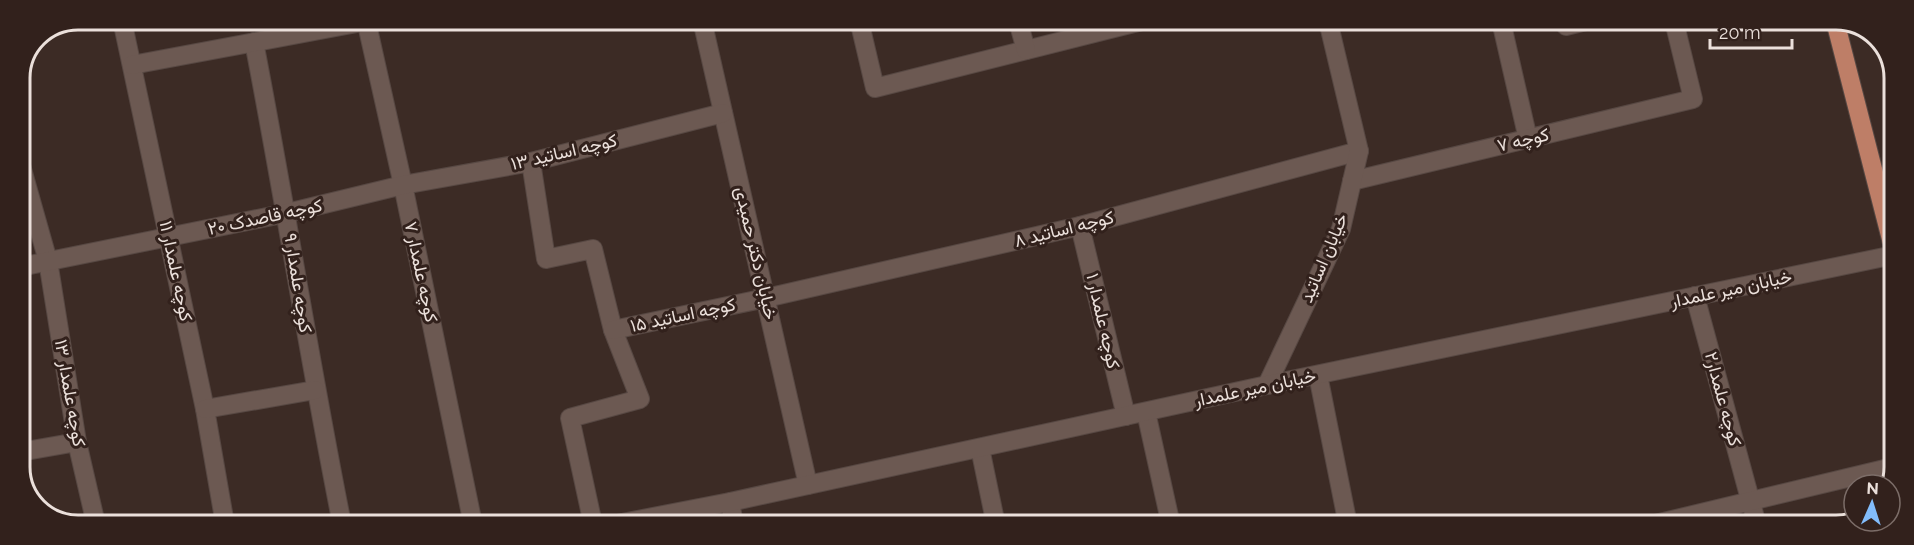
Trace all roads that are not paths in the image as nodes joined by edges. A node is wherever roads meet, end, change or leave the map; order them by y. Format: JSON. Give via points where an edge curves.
{"nodes":[{"id":1,"x":124,"y":30,"type":"edge"},
{"id":2,"x":316,"y":30,"type":"edge"},
{"id":3,"x":370,"y":30,"type":"edge"},
{"id":4,"x":704,"y":30,"type":"edge"},
{"id":5,"x":861,"y":30,"type":"edge"},
{"id":6,"x":1020,"y":30,"type":"edge"},
{"id":7,"x":1106,"y":30,"type":"edge"},
{"id":8,"x":1330,"y":30,"type":"edge"},
{"id":9,"x":1503,"y":30,"type":"edge"},
{"id":10,"x":1676,"y":30,"type":"edge"},
{"id":11,"x":1837,"y":30,"type":"edge"},
{"id":12,"x":254,"y":42,"type":"junction"},
{"id":13,"x":1026,"y":50,"type":"junction"},
{"id":14,"x":132,"y":65,"type":"junction"},
{"id":15,"x":723,"y":113,"type":"junction"},
{"id":16,"x":1528,"y":139,"type":"junction"},
{"id":17,"x":1359,"y":151,"type":"junction"},
{"id":18,"x":531,"y":162,"type":"junction"},
{"id":19,"x":1352,"y":181,"type":"junction"},
{"id":20,"x":403,"y":185,"type":"junction"},
{"id":21,"x":30,"y":197,"type":"edge"},
{"id":22,"x":287,"y":213,"type":"junction"},
{"id":23,"x":1884,"y":214,"type":"edge"},
{"id":24,"x":1080,"y":226,"type":"junction"},
{"id":25,"x":169,"y":238,"type":"junction"},
{"id":26,"x":1884,"y":255,"type":"edge"},
{"id":27,"x":48,"y":261,"type":"junction"},
{"id":28,"x":30,"y":265,"type":"edge"},
{"id":29,"x":1695,"y":296,"type":"junction"},
{"id":30,"x":766,"y":298,"type":"junction"},
{"id":31,"x":613,"y":330,"type":"junction"},
{"id":32,"x":1318,"y":375,"type":"junction"},
{"id":33,"x":1267,"y":385,"type":"junction"},
{"id":34,"x":315,"y":390,"type":"junction"},
{"id":35,"x":205,"y":409,"type":"junction"},
{"id":36,"x":1146,"y":412,"type":"junction"},
{"id":37,"x":1126,"y":416,"type":"junction"},
{"id":38,"x":78,"y":442,"type":"junction"},
{"id":39,"x":980,"y":448,"type":"junction"},
{"id":40,"x":30,"y":450,"type":"edge"},
{"id":41,"x":1884,"y":468,"type":"edge"},
{"id":42,"x":808,"y":485,"type":"junction"},
{"id":43,"x":730,"y":502,"type":"junction"},
{"id":44,"x":1750,"y":503,"type":"junction"},
{"id":45,"x":94,"y":515,"type":"edge"},
{"id":46,"x":223,"y":515,"type":"edge"},
{"id":47,"x":340,"y":515,"type":"edge"},
{"id":48,"x":471,"y":515,"type":"edge"},
{"id":49,"x":591,"y":515,"type":"edge"},
{"id":50,"x":663,"y":515,"type":"edge"},
{"id":51,"x":732,"y":515,"type":"edge"},
{"id":52,"x":994,"y":515,"type":"edge"},
{"id":53,"x":1169,"y":515,"type":"edge"},
{"id":54,"x":1346,"y":515,"type":"edge"},
{"id":55,"x":1699,"y":515,"type":"edge"},
{"id":56,"x":1754,"y":515,"type":"edge"}],
"edges":[{"from":1,"to":14,"type":"street","name":"کوچه علمدار ۱۱"},
{"from":2,"to":12,"type":"street"},
{"from":3,"to":20,"type":"street","name":"کوچه علمدار ۷"},
{"from":4,"to":15,"type":"street","name":"خیابان دکتر حمیدی"},
{"from":5,"to":13,"type":"street","via":[[875,88]]},
{"from":6,"to":13,"type":"street"},
{"from":7,"to":13,"type":"street"},
{"from":8,"to":17,"type":"street","name":"خیابان اساتید"},
{"from":9,"to":16,"type":"street"},
{"from":10,"to":16,"type":"street","name":"کوچه ۷","via":[[1693,99]]},
{"from":11,"to":23,"type":"main road"},
{"from":12,"to":14,"type":"street"},
{"from":12,"to":22,"type":"street","name":"کوچه علمدار ۹"},
{"from":14,"to":25,"type":"street","name":"کوچه علمدار ۱۱"},
{"from":15,"to":18,"type":"street","name":"کوچه اساتید ۱۳"},
{"from":15,"to":30,"type":"street","name":"خیابان دکتر حمیدی"},
{"from":16,"to":19,"type":"street","name":"کوچه ۷"},
{"from":17,"to":19,"type":"street","name":"خیابان اساتید"},
{"from":17,"to":24,"type":"street","name":"کوچه اساتید ۸"},
{"from":18,"to":20,"type":"street","name":"کوچه اساتید ۱۳"},
{"from":18,"to":31,"type":"street","name":"کوچه اساتید ۱۵","via":[[546,259],[593,249]]},
{"from":19,"to":33,"type":"street","name":"خیابان اساتید","via":[[1341,229]]},
{"from":20,"to":22,"type":"street","name":"کوچه قاصدک ۲۰"},
{"from":20,"to":48,"type":"street","name":"کوچه علمدار ۷"},
{"from":21,"to":27,"type":"street","name":"کوچه علمدار ۱۳"},
{"from":22,"to":25,"type":"street","name":"کوچه قاصدک ۲۰"},
{"from":22,"to":34,"type":"street","name":"کوچه علمدار ۹"},
{"from":24,"to":30,"type":"street","name":"کوچه اساتید ۸"},
{"from":24,"to":37,"type":"street","name":"کوچه علمدار ۱"},
{"from":25,"to":27,"type":"street","name":"کوچه قاصدک ۲۰"},
{"from":25,"to":35,"type":"street","name":"کوچه علمدار ۱۱"},
{"from":26,"to":29,"type":"street","name":"خیابان میر علمدار"},
{"from":27,"to":28,"type":"street","name":"کوچه قاصدک ۲۰"},
{"from":27,"to":38,"type":"street","name":"کوچه علمدار ۱۳"},
{"from":29,"to":32,"type":"street","name":"خیابان میر علمدار"},
{"from":29,"to":44,"type":"street","name":"کوچه علمدار۲"},
{"from":30,"to":31,"type":"street","name":"کوچه اساتید ۱۵"},
{"from":30,"to":42,"type":"street","name":"خیابان دکتر حمیدی"},
{"from":31,"to":49,"type":"street","via":[[640,399],[570,418]]},
{"from":32,"to":33,"type":"street","name":"خیابان میر علمدار"},
{"from":32,"to":54,"type":"street"},
{"from":33,"to":36,"type":"street","name":"خیابان میر علمدار"},
{"from":34,"to":35,"type":"street"},
{"from":34,"to":47,"type":"street","name":"کوچه علمدار ۹"},
{"from":35,"to":46,"type":"street","name":"کوچه علمدار ۱۱"},
{"from":36,"to":37,"type":"street","name":"خیابان میر علمدار"},
{"from":36,"to":53,"type":"street"},
{"from":37,"to":39,"type":"street","name":"خیابان میر علمدار"},
{"from":38,"to":40,"type":"street"},
{"from":38,"to":45,"type":"street","name":"کوچه علمدار ۱۳"},
{"from":39,"to":42,"type":"street","name":"خیابان میر علمدار"},
{"from":39,"to":52,"type":"street"},
{"from":41,"to":44,"type":"street"},
{"from":42,"to":43,"type":"street","name":"خیابان میر علمدار"},
{"from":43,"to":50,"type":"street","name":"خیابان میر علمدار"},
{"from":43,"to":51,"type":"street"},
{"from":44,"to":55,"type":"street"},
{"from":44,"to":56,"type":"street","name":"کوچه علمدار۲"}]}
